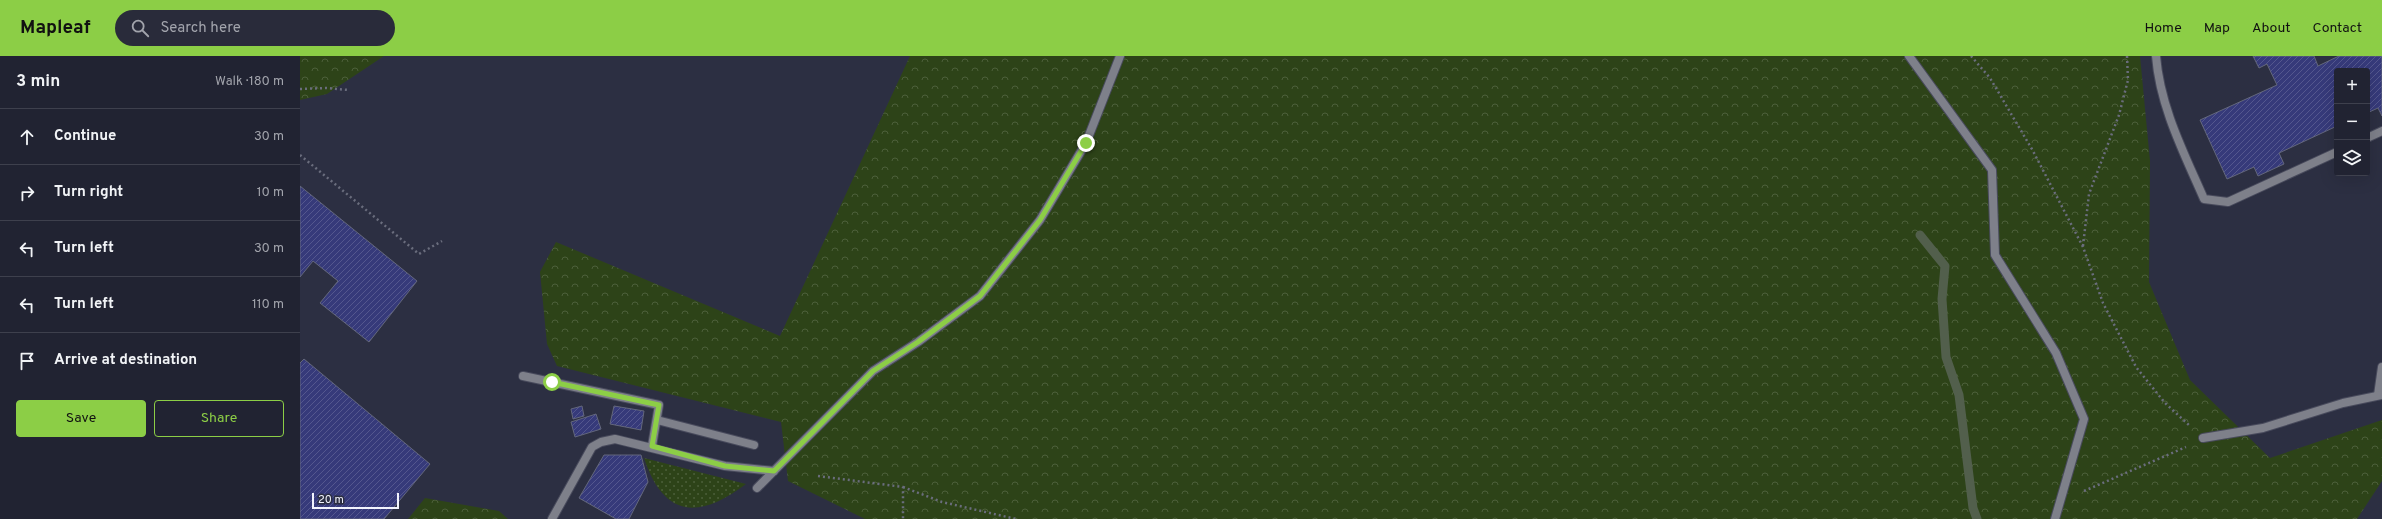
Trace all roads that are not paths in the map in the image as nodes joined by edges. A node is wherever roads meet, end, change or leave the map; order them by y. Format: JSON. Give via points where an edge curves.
{"nodes":[{"id":1,"x":1120,"y":56,"type":"edge"},
{"id":2,"x":1909,"y":56,"type":"edge"},
{"id":3,"x":2156,"y":56,"type":"edge"},
{"id":4,"x":2382,"y":131,"type":"edge"},
{"id":5,"x":2370,"y":137,"type":"edge"},
{"id":6,"x":2334,"y":153,"type":"edge"},
{"id":7,"x":2382,"y":367,"type":"edge"},
{"id":8,"x":523,"y":376,"type":"dead end"},
{"id":9,"x":2380,"y":395,"type":"edge"},
{"id":10,"x":657,"y":420,"type":"junction"},
{"id":11,"x":2203,"y":438,"type":"road end"},
{"id":12,"x":754,"y":445,"type":"dead end"},
{"id":13,"x":652,"y":446,"type":"junction"},
{"id":14,"x":774,"y":471,"type":"junction"},
{"id":15,"x":757,"y":488,"type":"dead end"},
{"id":16,"x":552,"y":519,"type":"edge"},
{"id":17,"x":2055,"y":519,"type":"edge"}],
"edges":[{"from":1,"to":14,"type":"street","via":[[1086,143],[1040,220],[980,296],[918,342],[873,371]]},
{"from":2,"to":17,"type":"street","via":[[1992,170],[1995,255],[2056,353],[2084,419]]},
{"from":3,"to":6,"type":"street","via":[[2172,125],[2204,199],[2228,202]]},
{"from":4,"to":5,"type":"street"},
{"from":7,"to":9,"type":"street"},
{"from":8,"to":10,"type":"street","via":[[659,405]]},
{"from":9,"to":11,"type":"street","via":[[2343,403],[2263,428]]},
{"from":10,"to":12,"type":"street"},
{"from":10,"to":13,"type":"street"},
{"from":13,"to":14,"type":"street","via":[[725,466]]},
{"from":13,"to":16,"type":"street","via":[[615,439],[592,447]]},
{"from":14,"to":15,"type":"street"}]}
